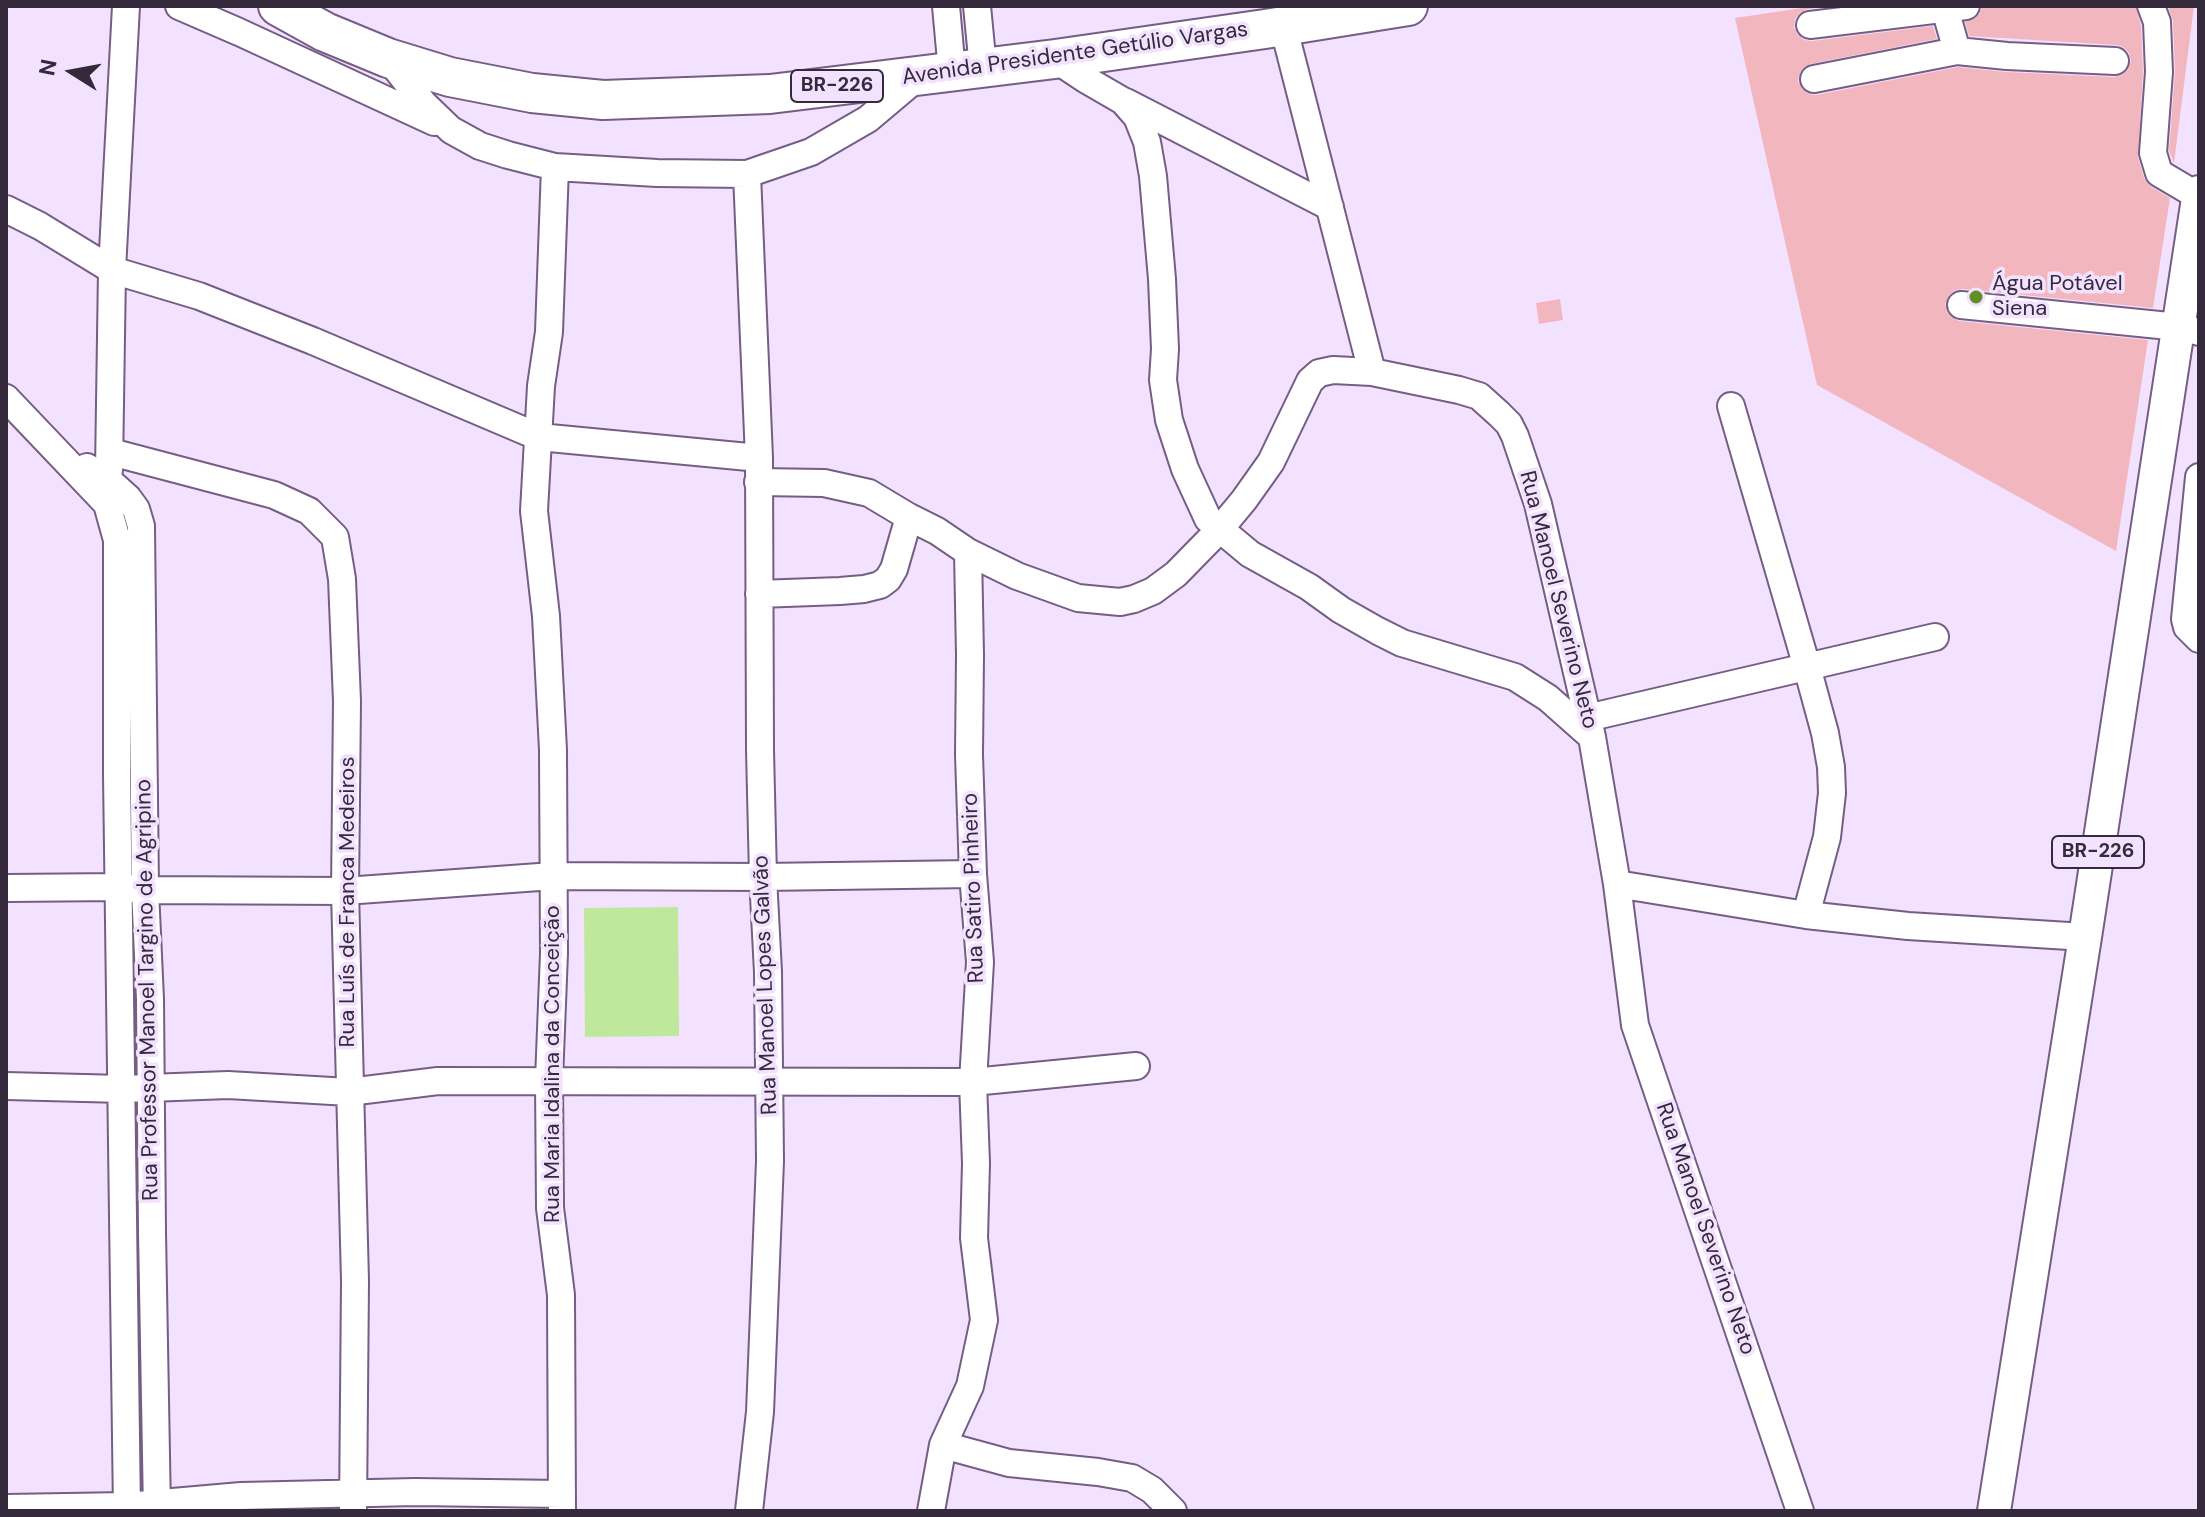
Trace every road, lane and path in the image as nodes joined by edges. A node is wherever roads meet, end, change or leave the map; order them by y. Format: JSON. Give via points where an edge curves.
{"nodes":[{"id":1,"x":126,"y":6,"type":"edge"},
{"id":2,"x":179,"y":6,"type":"edge"},
{"id":3,"x":278,"y":6,"type":"edge"},
{"id":4,"x":946,"y":6,"type":"edge"},
{"id":5,"x":977,"y":6,"type":"edge"},
{"id":6,"x":1408,"y":6,"type":"edge"},
{"id":7,"x":2151,"y":6,"type":"edge"},
{"id":8,"x":1956,"y":7,"type":"edge"},
{"id":9,"x":1272,"y":20,"type":"edge"},
{"id":10,"x":1810,"y":25,"type":"dead end"},
{"id":11,"x":1957,"y":51,"type":"junction"},
{"id":12,"x":388,"y":58,"type":"junction"},
{"id":13,"x":1055,"y":59,"type":"junction"},
{"id":14,"x":2115,"y":61,"type":"dead end"},
{"id":15,"x":952,"y":72,"type":"junction"},
{"id":16,"x":1814,"y":79,"type":"dead end"},
{"id":17,"x":1123,"y":101,"type":"junction"},
{"id":18,"x":451,"y":130,"type":"junction"},
{"id":19,"x":555,"y":167,"type":"junction"},
{"id":20,"x":747,"y":174,"type":"junction"},
{"id":21,"x":2199,"y":194,"type":"edge"},
{"id":22,"x":1330,"y":207,"type":"junction"},
{"id":23,"x":6,"y":209,"type":"edge"},
{"id":24,"x":2195,"y":252,"type":"edge"},
{"id":25,"x":112,"y":270,"type":"junction"},
{"id":26,"x":1961,"y":305,"type":"dead end"},
{"id":27,"x":2189,"y":329,"type":"edge"},
{"id":28,"x":1372,"y":372,"type":"junction"},
{"id":29,"x":6,"y":398,"type":"edge"},
{"id":30,"x":1731,"y":406,"type":"dead end"},
{"id":31,"x":539,"y":437,"type":"junction"},
{"id":32,"x":111,"y":452,"type":"junction"},
{"id":33,"x":758,"y":470,"type":"junction"},
{"id":34,"x":2199,"y":477,"type":"edge"},
{"id":35,"x":104,"y":488,"type":"junction"},
{"id":36,"x":909,"y":517,"type":"junction"},
{"id":37,"x":1220,"y":529,"type":"junction"},
{"id":38,"x":968,"y":552,"type":"junction"},
{"id":39,"x":759,"y":594,"type":"junction"},
{"id":40,"x":1935,"y":637,"type":"dead end"},
{"id":41,"x":2199,"y":639,"type":"edge"},
{"id":42,"x":1807,"y":667,"type":"junction"},
{"id":43,"x":1590,"y":727,"type":"junction"},
{"id":44,"x":973,"y":874,"type":"junction"},
{"id":45,"x":553,"y":876,"type":"junction"},
{"id":46,"x":763,"y":877,"type":"junction"},
{"id":47,"x":1617,"y":884,"type":"junction"},
{"id":48,"x":6,"y":888,"type":"edge"},
{"id":49,"x":132,"y":888,"type":"junction"},
{"id":50,"x":345,"y":891,"type":"junction"},
{"id":51,"x":1806,"y":915,"type":"junction"},
{"id":52,"x":2085,"y":937,"type":"junction"},
{"id":53,"x":1136,"y":1066,"type":"dead end"},
{"id":54,"x":549,"y":1080,"type":"junction"},
{"id":55,"x":770,"y":1082,"type":"junction"},
{"id":56,"x":973,"y":1082,"type":"junction"},
{"id":57,"x":6,"y":1086,"type":"edge"},
{"id":58,"x":150,"y":1088,"type":"junction"},
{"id":59,"x":123,"y":1089,"type":"junction"},
{"id":60,"x":349,"y":1092,"type":"junction"},
{"id":61,"x":943,"y":1445,"type":"junction"},
{"id":62,"x":562,"y":1502,"type":"edge"},
{"id":63,"x":353,"y":1503,"type":"edge"},
{"id":64,"x":158,"y":1507,"type":"edge"},
{"id":65,"x":6,"y":1508,"type":"edge"},
{"id":66,"x":127,"y":1509,"type":"edge"},
{"id":67,"x":749,"y":1511,"type":"edge"},
{"id":68,"x":931,"y":1511,"type":"edge"},
{"id":69,"x":1173,"y":1511,"type":"edge"},
{"id":70,"x":1800,"y":1511,"type":"edge"},
{"id":71,"x":1994,"y":1511,"type":"edge"}],
"edges":[{"from":1,"to":25,"type":"street"},
{"from":2,"to":18,"type":"street"},
{"from":3,"to":12,"type":"highway","name":"Avenida Presidente Getúlio Vargas","number":"BR-226"},
{"from":4,"to":15,"type":"street"},
{"from":5,"to":15,"type":"street"},
{"from":6,"to":9,"type":"highway","name":"Avenida Presidente Getúlio Vargas","number":"BR-226"},
{"from":7,"to":21,"type":"street","via":[[2157,22],[2159,72],[2153,153],[2159,173]]},
{"from":8,"to":10,"type":"street"},
{"from":8,"to":11,"type":"street"},
{"from":9,"to":13,"type":"highway","name":"Avenida Presidente Getúlio Vargas","number":"BR-226"},
{"from":9,"to":22,"type":"street"},
{"from":11,"to":14,"type":"street"},
{"from":11,"to":16,"type":"street"},
{"from":12,"to":15,"type":"highway","name":"Avenida Presidente Getúlio Vargas","number":"BR-226","via":[[450,77],[603,100],[770,94]]},
{"from":12,"to":18,"type":"street"},
{"from":13,"to":15,"type":"highway","name":"Avenida Presidente Getúlio Vargas","number":"BR-226"},
{"from":13,"to":17,"type":"street"},
{"from":15,"to":20,"type":"street","via":[[811,152]]},
{"from":17,"to":22,"type":"street"},
{"from":17,"to":37,"type":"street","via":[[1147,142],[1153,176],[1169,420],[1198,499]]},
{"from":18,"to":19,"type":"street","via":[[480,146]]},
{"from":19,"to":20,"type":"street"},
{"from":19,"to":31,"type":"street","name":"Rua Maria Idalina da Conceição","via":[[550,319]]},
{"from":20,"to":33,"type":"street","name":"Rua Manoel Lopes Galvão"},
{"from":21,"to":24,"type":"main road","number":"BR-226"},
{"from":22,"to":28,"type":"street"},
{"from":23,"to":25,"type":"street","name":"Rua Manoel Severino Neto"},
{"from":24,"to":27,"type":"main road","number":"BR-226"},
{"from":25,"to":31,"type":"street","name":"Rua Manoel Severino Neto","via":[[213,301]]},
{"from":25,"to":32,"type":"street"},
{"from":26,"to":27,"type":"street"},
{"from":27,"to":52,"type":"main road","number":"BR-226"},
{"from":28,"to":37,"type":"street","name":"Rua Manoel Severino Neto","via":[[1333,370],[1310,381],[1271,462]]},
{"from":28,"to":43,"type":"street","name":"Rua Manoel Severino Neto","via":[[1479,396],[1509,424],[1538,504]]},
{"from":29,"to":35,"type":"street","name":"Rua Professor Manoel Targino de Agripino"},
{"from":30,"to":42,"type":"street"},
{"from":31,"to":33,"type":"street","name":"Rua Manoel Severino Neto"},
{"from":31,"to":45,"type":"street","name":"Rua Maria Idalina da Conceição","via":[[534,511],[553,750]]},
{"from":32,"to":35,"type":"street"},
{"from":32,"to":50,"type":"street","name":"Rua Luís de Franca Medeiros","via":[[274,495],[309,511],[335,537],[347,701]]},
{"from":33,"to":36,"type":"street","name":"Rua Manoel Severino Neto","via":[[869,493]]},
{"from":33,"to":39,"type":"street","name":"Rua Manoel Lopes Galvão"},
{"from":34,"to":41,"type":"street","via":[[2185,619]]},
{"from":35,"to":49,"type":"street","name":"Rua Professor Manoel Targino de Agripino","via":[[128,498],[141,526]]},
{"from":36,"to":38,"type":"street","name":"Rua Manoel Severino Neto"},
{"from":36,"to":39,"type":"street","via":[[894,569],[880,585]]},
{"from":37,"to":38,"type":"street","name":"Rua Manoel Severino Neto","via":[[1153,591],[1120,602],[1078,598]]},
{"from":37,"to":43,"type":"street","via":[[1250,554],[1378,631],[1515,677]]},
{"from":38,"to":44,"type":"street","name":"Rua Satiro Pinheiro"},
{"from":39,"to":46,"type":"street","name":"Rua Manoel Lopes Galvão"},
{"from":40,"to":42,"type":"street"},
{"from":42,"to":43,"type":"street"},
{"from":42,"to":51,"type":"street","via":[[1825,733],[1832,793],[1827,837]]},
{"from":43,"to":47,"type":"street","name":"Rua Manoel Severino Neto"},
{"from":44,"to":46,"type":"street"},
{"from":44,"to":56,"type":"street","name":"Rua Satiro Pinheiro","via":[[980,962]]},
{"from":45,"to":46,"type":"street"},
{"from":45,"to":50,"type":"street"},
{"from":45,"to":54,"type":"street","name":"Rua Maria Idalina da Conceição"},
{"from":46,"to":55,"type":"street","name":"Rua Manoel Lopes Galvão"},
{"from":47,"to":51,"type":"street"},
{"from":47,"to":70,"type":"street","name":"Rua Manoel Severino Neto","via":[[1635,1025]]},
{"from":48,"to":49,"type":"street"},
{"from":49,"to":50,"type":"street"},
{"from":49,"to":58,"type":"street","name":"Rua Professor Manoel Targino de Agripino","via":[[150,999]]},
{"from":49,"to":59,"type":"street","name":"Rua Professor Manoel Targino de Agripino"},
{"from":50,"to":60,"type":"street","name":"Rua Luís de Franca Medeiros"},
{"from":51,"to":52,"type":"street"},
{"from":52,"to":71,"type":"main road","number":"BR-226"},
{"from":53,"to":56,"type":"street"},
{"from":54,"to":55,"type":"street"},
{"from":54,"to":60,"type":"street","via":[[438,1081]]},
{"from":54,"to":62,"type":"street","name":"Rua Maria Idalina da Conceição","via":[[550,1208],[561,1295]]},
{"from":55,"to":56,"type":"street"},
{"from":55,"to":67,"type":"street","name":"Rua Manoel Lopes Galvão","via":[[764,1343]]},
{"from":56,"to":61,"type":"street","name":"Rua Satiro Pinheiro","via":[[974,1238],[984,1320],[970,1386]]},
{"from":57,"to":59,"type":"street"},
{"from":58,"to":59,"type":"street"},
{"from":58,"to":60,"type":"street","via":[[228,1085]]},
{"from":58,"to":64,"type":"street","name":"Rua Professor Manoel Targino de Agripino"},
{"from":59,"to":66,"type":"street","name":"Rua Professor Manoel Targino de Agripino"},
{"from":60,"to":63,"type":"street","name":"Rua Luís de Franca Medeiros","via":[[355,1281]]},
{"from":61,"to":68,"type":"street"},
{"from":61,"to":69,"type":"street","via":[[1009,1463],[1132,1478]]},
{"from":62,"to":63,"type":"street","via":[[415,1492]]},
{"from":63,"to":64,"type":"street","via":[[241,1496]]},
{"from":64,"to":66,"type":"street"},
{"from":65,"to":66,"type":"street"}]}
